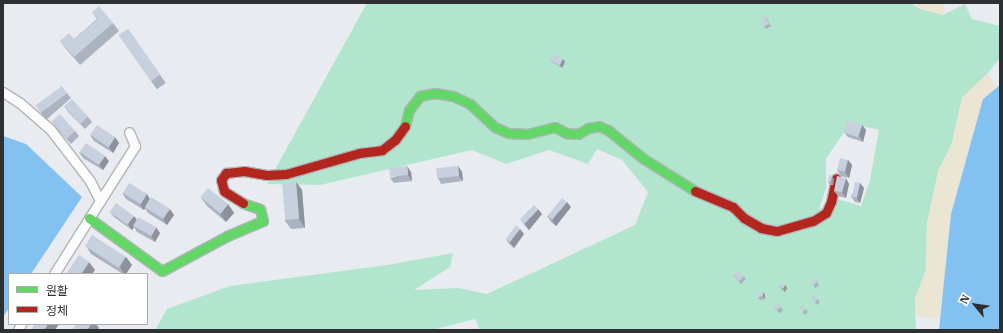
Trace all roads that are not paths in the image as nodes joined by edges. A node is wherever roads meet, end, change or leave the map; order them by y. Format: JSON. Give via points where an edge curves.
{"nodes":[{"id":1,"x":3,"y":92,"type":"edge"},
{"id":2,"x":129,"y":132,"type":"dead end"},
{"id":3,"x":836,"y":179,"type":"edge"},
{"id":4,"x":100,"y":201,"type":"junction"},
{"id":5,"x":89,"y":218,"type":"junction"},
{"id":6,"x":55,"y":273,"type":"edge"}],
"edges":[{"from":1,"to":4,"type":"street","via":[[50,129],[90,181]]},
{"from":2,"to":4,"type":"street","via":[[135,146]]},
{"from":3,"to":5,"type":"street","via":[[826,213],[813,221],[777,231],[762,228],[744,218],[733,207],[699,193],[671,177],[599,126],[588,128],[578,134],[566,133],[555,127],[527,134],[508,133],[495,127],[470,104],[453,96],[434,94],[420,96],[409,110],[404,128],[395,140],[382,150],[286,174],[266,175],[244,171],[226,173],[221,180],[224,191],[241,202],[260,209],[263,221],[227,236],[162,271]]},
{"from":4,"to":5,"type":"street"},
{"from":5,"to":6,"type":"street"}]}
